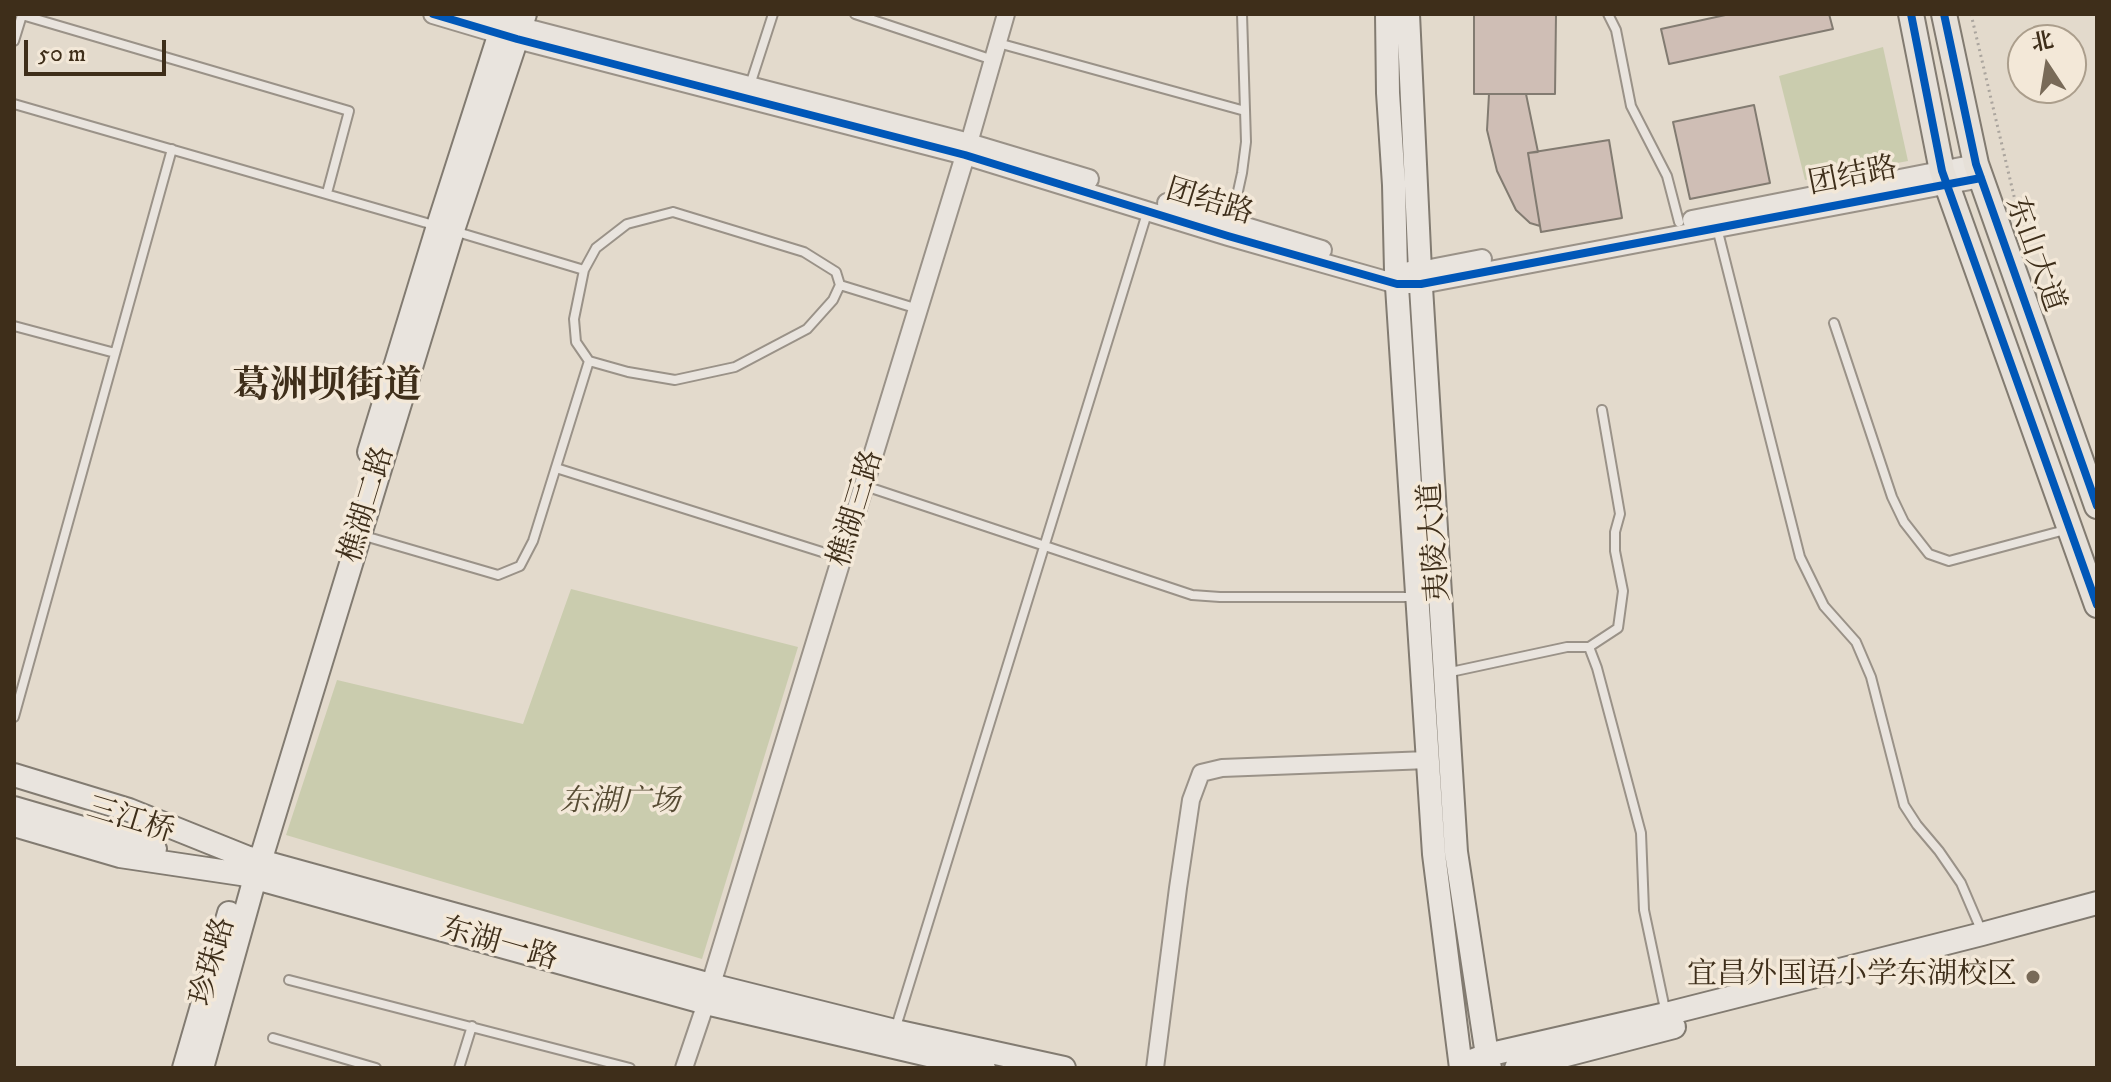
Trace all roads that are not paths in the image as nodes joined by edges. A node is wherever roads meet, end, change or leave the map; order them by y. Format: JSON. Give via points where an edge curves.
{"nodes":[{"id":1,"x":433,"y":14,"type":"edge"},
{"id":2,"x":480,"y":14,"type":"edge"},
{"id":3,"x":773,"y":14,"type":"edge"},
{"id":4,"x":855,"y":14,"type":"edge"},
{"id":5,"x":1006,"y":14,"type":"edge"},
{"id":6,"x":1242,"y":14,"type":"edge"},
{"id":7,"x":1387,"y":14,"type":"edge"},
{"id":8,"x":1408,"y":14,"type":"edge"},
{"id":9,"x":1608,"y":14,"type":"edge"},
{"id":10,"x":1911,"y":14,"type":"edge"},
{"id":11,"x":1944,"y":14,"type":"edge"},
{"id":12,"x":512,"y":25,"type":"edge"},
{"id":13,"x":14,"y":41,"type":"edge"},
{"id":14,"x":998,"y":43,"type":"junction"},
{"id":15,"x":993,"y":60,"type":"junction"},
{"id":16,"x":750,"y":85,"type":"junction"},
{"id":17,"x":14,"y":104,"type":"edge"},
{"id":18,"x":1245,"y":111,"type":"junction"},
{"id":19,"x":172,"y":149,"type":"junction"},
{"id":20,"x":967,"y":149,"type":"junction"},
{"id":21,"x":1978,"y":171,"type":"junction"},
{"id":22,"x":1945,"y":178,"type":"junction"},
{"id":23,"x":327,"y":193,"type":"junction"},
{"id":24,"x":1148,"y":210,"type":"junction"},
{"id":25,"x":1679,"y":222,"type":"junction"},
{"id":26,"x":1231,"y":223,"type":"junction"},
{"id":27,"x":1717,"y":227,"type":"junction"},
{"id":28,"x":446,"y":228,"type":"junction"},
{"id":29,"x":584,"y":270,"type":"junction"},
{"id":30,"x":1397,"y":278,"type":"junction"},
{"id":31,"x":1421,"y":278,"type":"junction"},
{"id":32,"x":840,"y":285,"type":"junction"},
{"id":33,"x":918,"y":309,"type":"junction"},
{"id":34,"x":1834,"y":323,"type":"dead end"},
{"id":35,"x":14,"y":326,"type":"edge"},
{"id":36,"x":115,"y":353,"type":"junction"},
{"id":37,"x":589,"y":361,"type":"junction"},
{"id":38,"x":1602,"y":410,"type":"dead end"},
{"id":39,"x":556,"y":468,"type":"junction"},
{"id":40,"x":865,"y":486,"type":"junction"},
{"id":41,"x":2097,"y":506,"type":"edge"},
{"id":42,"x":2070,"y":528,"type":"junction"},
{"id":43,"x":360,"y":534,"type":"junction"},
{"id":44,"x":1045,"y":545,"type":"junction"},
{"id":45,"x":843,"y":558,"type":"junction"},
{"id":46,"x":1417,"y":597,"type":"junction"},
{"id":47,"x":2097,"y":605,"type":"edge"},
{"id":48,"x":1589,"y":647,"type":"junction"},
{"id":49,"x":1446,"y":673,"type":"junction"},
{"id":50,"x":14,"y":717,"type":"edge"},
{"id":51,"x":1428,"y":760,"type":"junction"},
{"id":52,"x":14,"y":775,"type":"edge"},
{"id":53,"x":14,"y":788,"type":"edge"},
{"id":54,"x":14,"y":808,"type":"edge"},
{"id":55,"x":14,"y":825,"type":"edge"},
{"id":56,"x":250,"y":867,"type":"junction"},
{"id":57,"x":2097,"y":903,"type":"edge"},
{"id":58,"x":2097,"y":918,"type":"edge"},
{"id":59,"x":1982,"y":934,"type":"junction"},
{"id":60,"x":289,"y":980,"type":"dead end"},
{"id":61,"x":708,"y":994,"type":"junction"},
{"id":62,"x":1666,"y":1014,"type":"junction"},
{"id":63,"x":472,"y":1026,"type":"junction"},
{"id":64,"x":895,"y":1031,"type":"junction"},
{"id":65,"x":273,"y":1038,"type":"dead end"},
{"id":66,"x":1488,"y":1061,"type":"edge"},
{"id":67,"x":1457,"y":1067,"type":"edge"},
{"id":68,"x":184,"y":1068,"type":"edge"},
{"id":69,"x":202,"y":1068,"type":"edge"},
{"id":70,"x":376,"y":1068,"type":"edge"},
{"id":71,"x":459,"y":1068,"type":"edge"},
{"id":72,"x":630,"y":1068,"type":"edge"},
{"id":73,"x":684,"y":1068,"type":"edge"},
{"id":74,"x":984,"y":1068,"type":"edge"},
{"id":75,"x":1064,"y":1068,"type":"edge"},
{"id":76,"x":1155,"y":1068,"type":"edge"},
{"id":77,"x":1516,"y":1068,"type":"edge"}],
"edges":[{"from":1,"to":12,"type":"street","name":"团结路"},
{"from":2,"to":12,"type":"street","name":"团结路"},
{"from":3,"to":16,"type":"lane"},
{"from":4,"to":15,"type":"lane"},
{"from":5,"to":14,"type":"street","name":"樵湖三路"},
{"from":6,"to":18,"type":"lane"},
{"from":7,"to":30,"type":"main road","name":"夷陵大道"},
{"from":8,"to":31,"type":"main road","name":"夷陵大道"},
{"from":9,"to":25,"type":"lane","via":[[1631,106],[1667,176]]},
{"from":10,"to":22,"type":"main road","name":"东山大道"},
{"from":11,"to":21,"type":"main road","name":"东山大道"},
{"from":12,"to":16,"type":"street","name":"团结路"},
{"from":12,"to":20,"type":"street","name":"团结路"},
{"from":12,"to":28,"type":"main road","name":"樵湖二路"},
{"from":13,"to":23,"type":"lane","via":[[22,15],[349,111]]},
{"from":14,"to":15,"type":"street","name":"樵湖三路"},
{"from":14,"to":18,"type":"lane"},
{"from":15,"to":20,"type":"street","name":"樵湖三路"},
{"from":16,"to":20,"type":"street","name":"团结路"},
{"from":17,"to":19,"type":"lane"},
{"from":18,"to":26,"type":"lane","via":[[1246,142]]},
{"from":19,"to":23,"type":"lane"},
{"from":19,"to":36,"type":"lane"},
{"from":20,"to":24,"type":"street","name":"团结路"},
{"from":20,"to":26,"type":"street","name":"团结路"},
{"from":20,"to":33,"type":"street","name":"樵湖三路"},
{"from":21,"to":22,"type":"street","name":"团结路"},
{"from":21,"to":41,"type":"main road","name":"东山大道"},
{"from":22,"to":25,"type":"street","name":"团结路"},
{"from":22,"to":27,"type":"street","name":"团结路"},
{"from":22,"to":42,"type":"main road","name":"东山大道"},
{"from":23,"to":28,"type":"lane"},
{"from":24,"to":30,"type":"street","name":"团结路","via":[[1228,236]]},
{"from":24,"to":44,"type":"lane"},
{"from":25,"to":31,"type":"street","name":"团结路"},
{"from":26,"to":30,"type":"street","name":"团结路"},
{"from":27,"to":31,"type":"street","name":"团结路"},
{"from":27,"to":59,"type":"lane","via":[[1800,557],[1824,606],[1856,642],[1871,677],[1904,805],[1961,883]]},
{"from":28,"to":29,"type":"lane"},
{"from":28,"to":43,"type":"main road","name":"樵湖二路"},
{"from":28,"to":56,"type":"main road","name":"樵湖二路"},
{"from":29,"to":32,"type":"lane","via":[[596,248],[627,224],[673,212],[804,252],[836,272]]},
{"from":29,"to":37,"type":"lane","via":[[574,319],[576,342]]},
{"from":30,"to":31,"type":"street","name":"团结路"},
{"from":30,"to":46,"type":"main road","name":"夷陵大道"},
{"from":31,"to":49,"type":"main road","name":"夷陵大道"},
{"from":32,"to":33,"type":"lane"},
{"from":32,"to":37,"type":"lane","via":[[807,329],[735,367],[675,380]]},
{"from":33,"to":40,"type":"street","name":"樵湖三路"},
{"from":34,"to":42,"type":"lane","via":[[1892,497],[1929,554],[1949,561]]},
{"from":35,"to":36,"type":"lane"},
{"from":36,"to":50,"type":"lane"},
{"from":37,"to":39,"type":"lane"},
{"from":38,"to":48,"type":"lane","via":[[1620,514],[1615,551],[1623,591],[1618,628]]},
{"from":39,"to":43,"type":"lane","via":[[520,566],[498,575]]},
{"from":39,"to":45,"type":"lane"},
{"from":40,"to":44,"type":"lane"},
{"from":40,"to":45,"type":"street","name":"樵湖三路"},
{"from":42,"to":47,"type":"main road","name":"东山大道"},
{"from":43,"to":56,"type":"main road","name":"樵湖二路"},
{"from":44,"to":46,"type":"lane","via":[[1192,595]]},
{"from":44,"to":64,"type":"lane"},
{"from":45,"to":61,"type":"street","name":"樵湖三路"},
{"from":46,"to":51,"type":"main road","name":"夷陵大道"},
{"from":48,"to":49,"type":"lane"},
{"from":48,"to":62,"type":"lane","via":[[1641,833],[1644,910]]},
{"from":49,"to":66,"type":"main road","name":"夷陵大道","via":[[1456,852]]},
{"from":51,"to":67,"type":"main road","name":"夷陵大道"},
{"from":51,"to":76,"type":"street","via":[[1201,773],[1191,800]]},
{"from":52,"to":56,"type":"main road","via":[[129,810]]},
{"from":53,"to":56,"type":"main road","name":"三江桥"},
{"from":54,"to":56,"type":"main road","name":"三江桥"},
{"from":55,"to":56,"type":"main road","via":[[120,856]]},
{"from":56,"to":61,"type":"main road"},
{"from":56,"to":68,"type":"main road","name":"珍珠路"},
{"from":56,"to":69,"type":"main road","name":"珍珠路"},
{"from":57,"to":59,"type":"main road"},
{"from":58,"to":77,"type":"main road"},
{"from":59,"to":62,"type":"main road"},
{"from":60,"to":63,"type":"lane"},
{"from":61,"to":64,"type":"main road"},
{"from":61,"to":73,"type":"street"},
{"from":61,"to":74,"type":"main road"},
{"from":62,"to":66,"type":"main road"},
{"from":63,"to":71,"type":"lane"},
{"from":63,"to":72,"type":"lane"},
{"from":64,"to":75,"type":"main road"},
{"from":65,"to":70,"type":"lane"},
{"from":66,"to":67,"type":"main road"}]}
